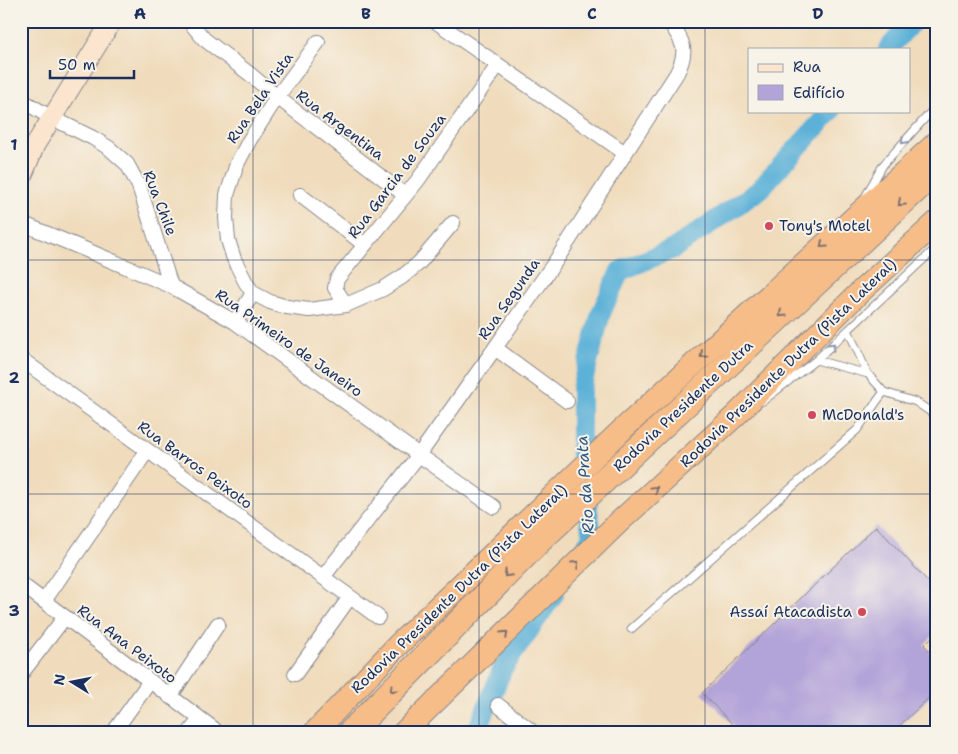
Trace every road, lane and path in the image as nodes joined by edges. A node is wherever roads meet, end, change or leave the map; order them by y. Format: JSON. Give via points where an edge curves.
{"nodes":[{"id":1,"x":112,"y":21,"type":"edge"},
{"id":2,"x":189,"y":21,"type":"edge"},
{"id":3,"x":435,"y":21,"type":"edge"},
{"id":4,"x":672,"y":22,"type":"edge"},
{"id":5,"x":318,"y":42,"type":"dead end"},
{"id":6,"x":498,"y":65,"type":"junction"},
{"id":7,"x":277,"y":98,"type":"junction"},
{"id":8,"x":21,"y":100,"type":"edge"},
{"id":9,"x":937,"y":105,"type":"edge"},
{"id":10,"x":52,"y":118,"type":"junction"},
{"id":11,"x":937,"y":142,"type":"edge"},
{"id":12,"x":624,"y":153,"type":"junction"},
{"id":13,"x":937,"y":170,"type":"edge"},
{"id":14,"x":21,"y":179,"type":"edge"},
{"id":15,"x":937,"y":193,"type":"edge"},
{"id":16,"x":300,"y":195,"type":"dead end"},
{"id":17,"x":405,"y":195,"type":"junction"},
{"id":18,"x":857,"y":214,"type":"junction"},
{"id":19,"x":937,"y":222,"type":"edge"},
{"id":20,"x":21,"y":223,"type":"edge"},
{"id":21,"x":453,"y":223,"type":"dead end"},
{"id":22,"x":366,"y":245,"type":"junction"},
{"id":23,"x":937,"y":247,"type":"edge"},
{"id":24,"x":171,"y":286,"type":"junction"},
{"id":25,"x":254,"y":293,"type":"junction"},
{"id":26,"x":346,"y":305,"type":"junction"},
{"id":27,"x":235,"y":322,"type":"junction"},
{"id":28,"x":848,"y":330,"type":"junction"},
{"id":29,"x":495,"y":348,"type":"junction"},
{"id":30,"x":21,"y":360,"type":"edge"},
{"id":31,"x":816,"y":360,"type":"junction"},
{"id":32,"x":868,"y":374,"type":"junction"},
{"id":33,"x":884,"y":392,"type":"junction"},
{"id":34,"x":567,"y":401,"type":"dead end"},
{"id":35,"x":736,"y":415,"type":"junction"},
{"id":36,"x":937,"y":417,"type":"edge"},
{"id":37,"x":148,"y":451,"type":"junction"},
{"id":38,"x":419,"y":455,"type":"junction"},
{"id":39,"x":616,"y":481,"type":"junction"},
{"id":40,"x":494,"y":508,"type":"dead end"},
{"id":41,"x":548,"y":545,"type":"junction"},
{"id":42,"x":323,"y":577,"type":"junction"},
{"id":43,"x":21,"y":584,"type":"edge"},
{"id":44,"x":350,"y":596,"type":"junction"},
{"id":45,"x":44,"y":601,"type":"junction"},
{"id":46,"x":65,"y":617,"type":"junction"},
{"id":47,"x":378,"y":617,"type":"dead end"},
{"id":48,"x":218,"y":624,"type":"dead end"},
{"id":49,"x":630,"y":629,"type":"dead end"},
{"id":50,"x":21,"y":674,"type":"edge"},
{"id":51,"x":295,"y":674,"type":"dead end"},
{"id":52,"x":150,"y":681,"type":"junction"},
{"id":53,"x":170,"y":696,"type":"junction"},
{"id":54,"x":498,"y":705,"type":"dead end"},
{"id":55,"x":200,"y":718,"type":"junction"},
{"id":56,"x":214,"y":729,"type":"dead end"},
{"id":57,"x":114,"y":733,"type":"edge"},
{"id":58,"x":189,"y":733,"type":"edge"},
{"id":59,"x":314,"y":733,"type":"edge"},
{"id":60,"x":350,"y":733,"type":"edge"},
{"id":61,"x":373,"y":733,"type":"edge"},
{"id":62,"x":403,"y":733,"type":"edge"},
{"id":63,"x":534,"y":733,"type":"edge"}],
"edges":[{"from":1,"to":10,"type":"main road"},
{"from":2,"to":7,"type":"street","name":"Rua Argentina","via":[[204,39]]},
{"from":3,"to":6,"type":"street"},
{"from":4,"to":12,"type":"street","name":"Rua Segunda","via":[[684,46],[681,65]]},
{"from":5,"to":7,"type":"street","name":"Rua Bela Vista"},
{"from":6,"to":12,"type":"street"},
{"from":6,"to":17,"type":"street","name":"Rua Garcia de Souza"},
{"from":7,"to":17,"type":"street","name":"Rua Argentina"},
{"from":7,"to":25,"type":"street","name":"Rua Bela Vista","via":[[241,156],[227,195],[228,240],[234,259]]},
{"from":8,"to":10,"type":"street","name":"Rua Chile"},
{"from":9,"to":18,"type":"lane","one_way":true,"via":[[883,165]]},
{"from":10,"to":14,"type":"main road","via":[[35,145]]},
{"from":10,"to":24,"type":"street","name":"Rua Chile","via":[[93,138],[127,164],[139,186]]},
{"from":11,"to":18,"type":"highway","name":"Rodovia Presidente Dutra (Pista Lateral)"},
{"from":12,"to":29,"type":"street","name":"Rua Segunda","via":[[555,262]]},
{"from":13,"to":39,"type":"highway","name":"Rodovia Presidente Dutra","one_way":true},
{"from":15,"to":39,"type":"highway","name":"Rodovia Presidente Dutra","via":[[738,378]]},
{"from":16,"to":22,"type":"street"},
{"from":17,"to":22,"type":"street","name":"Rua Garcia de Souza"},
{"from":18,"to":59,"type":"highway","name":"Rodovia Presidente Dutra (Pista Lateral)","one_way":true,"via":[[539,509],[396,647]]},
{"from":19,"to":35,"type":"highway","name":"Rodovia Presidente Dutra (Pista Lateral)","via":[[861,291]]},
{"from":20,"to":24,"type":"street","name":"Rua Primeiro de Janeiro"},
{"from":21,"to":26,"type":"street","via":[[402,277]]},
{"from":22,"to":26,"type":"street","name":"Rua Garcia de Souza","via":[[335,283]]},
{"from":23,"to":28,"type":"lane"},
{"from":24,"to":27,"type":"street","name":"Rua Primeiro de Janeiro"},
{"from":25,"to":26,"type":"street","via":[[270,302],[309,310]]},
{"from":25,"to":27,"type":"street"},
{"from":27,"to":38,"type":"street","name":"Rua Primeiro de Janeiro"},
{"from":31,"to":28,"type":"lane","one_way":true},
{"from":28,"to":32,"type":"lane"},
{"from":29,"to":34,"type":"street"},
{"from":29,"to":38,"type":"street","name":"Rua Segunda"},
{"from":30,"to":37,"type":"street","name":"Rua Barros Peixoto"},
{"from":31,"to":32,"type":"lane"},
{"from":31,"to":35,"type":"lane","via":[[770,397]]},
{"from":32,"to":33,"type":"lane"},
{"from":33,"to":36,"type":"lane","via":[[916,402]]},
{"from":33,"to":49,"type":"lane","via":[[857,430]]},
{"from":62,"to":35,"type":"highway","name":"Rodovia Presidente Dutra (Pista Lateral)","one_way":true,"via":[[619,522]]},
{"from":37,"to":42,"type":"street","name":"Rua Barros Peixoto"},
{"from":37,"to":45,"type":"street"},
{"from":38,"to":40,"type":"street","name":"Rua Primeiro de Janeiro"},
{"from":38,"to":42,"type":"street","name":"Rua Segunda"},
{"from":39,"to":41,"type":"highway","name":"Rodovia Presidente Dutra"},
{"from":41,"to":60,"type":"highway","name":"Rodovia Presidente Dutra","one_way":true},
{"from":41,"to":61,"type":"highway","name":"Rodovia Presidente Dutra"},
{"from":42,"to":44,"type":"street","name":"Rua Barros Peixoto"},
{"from":43,"to":45,"type":"street","name":"Rua Ana Peixoto"},
{"from":44,"to":47,"type":"street","name":"Rua Barros Peixoto"},
{"from":44,"to":51,"type":"street"},
{"from":45,"to":46,"type":"street","name":"Rua Ana Peixoto"},
{"from":46,"to":50,"type":"street"},
{"from":46,"to":52,"type":"street","name":"Rua Ana Peixoto"},
{"from":48,"to":53,"type":"street"},
{"from":52,"to":53,"type":"street","name":"Rua Ana Peixoto"},
{"from":52,"to":57,"type":"street"},
{"from":53,"to":55,"type":"street","name":"Rua Ana Peixoto"},
{"from":54,"to":63,"type":"street"},
{"from":55,"to":56,"type":"street","name":"Rua Ana Peixoto"},
{"from":55,"to":58,"type":"street"}]}
